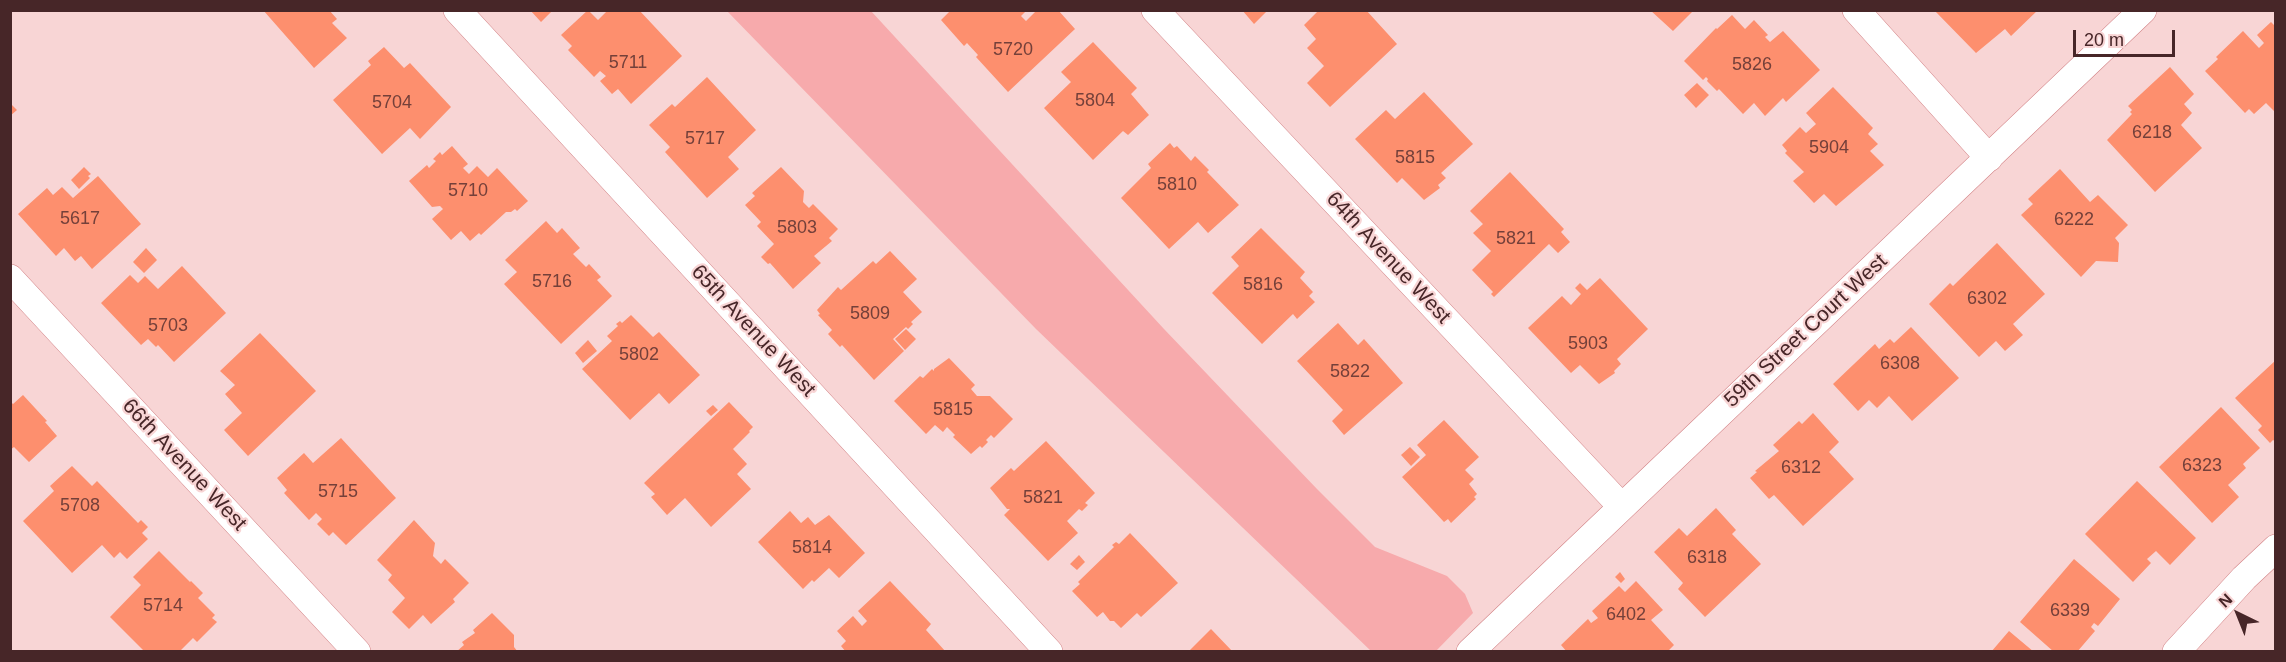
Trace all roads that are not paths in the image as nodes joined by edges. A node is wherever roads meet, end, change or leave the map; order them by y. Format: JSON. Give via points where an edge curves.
{"nodes":[{"id":1,"x":457,"y":10,"type":"edge"},
{"id":2,"x":1155,"y":10,"type":"edge"},
{"id":3,"x":1856,"y":10,"type":"edge"},
{"id":4,"x":2144,"y":10,"type":"edge"},
{"id":5,"x":1989,"y":158,"type":"junction"},
{"id":6,"x":10,"y":278,"type":"edge"},
{"id":7,"x":1621,"y":506,"type":"junction"},
{"id":8,"x":2276,"y":548,"type":"edge"},
{"id":9,"x":357,"y":651,"type":"edge"},
{"id":10,"x":1050,"y":651,"type":"edge"},
{"id":11,"x":1470,"y":651,"type":"edge"},
{"id":12,"x":2176,"y":651,"type":"edge"}],
"edges":[{"from":1,"to":10,"type":"street","name":"65th Avenue West"},
{"from":2,"to":7,"type":"street","name":"64th Avenue West"},
{"from":3,"to":5,"type":"street"},
{"from":4,"to":5,"type":"street","name":"59th Street Court West"},
{"from":5,"to":7,"type":"street","name":"59th Street Court West"},
{"from":6,"to":9,"type":"street","name":"66th Avenue West"},
{"from":7,"to":11,"type":"street","name":"59th Street Court West"},
{"from":8,"to":12,"type":"street"}]}
